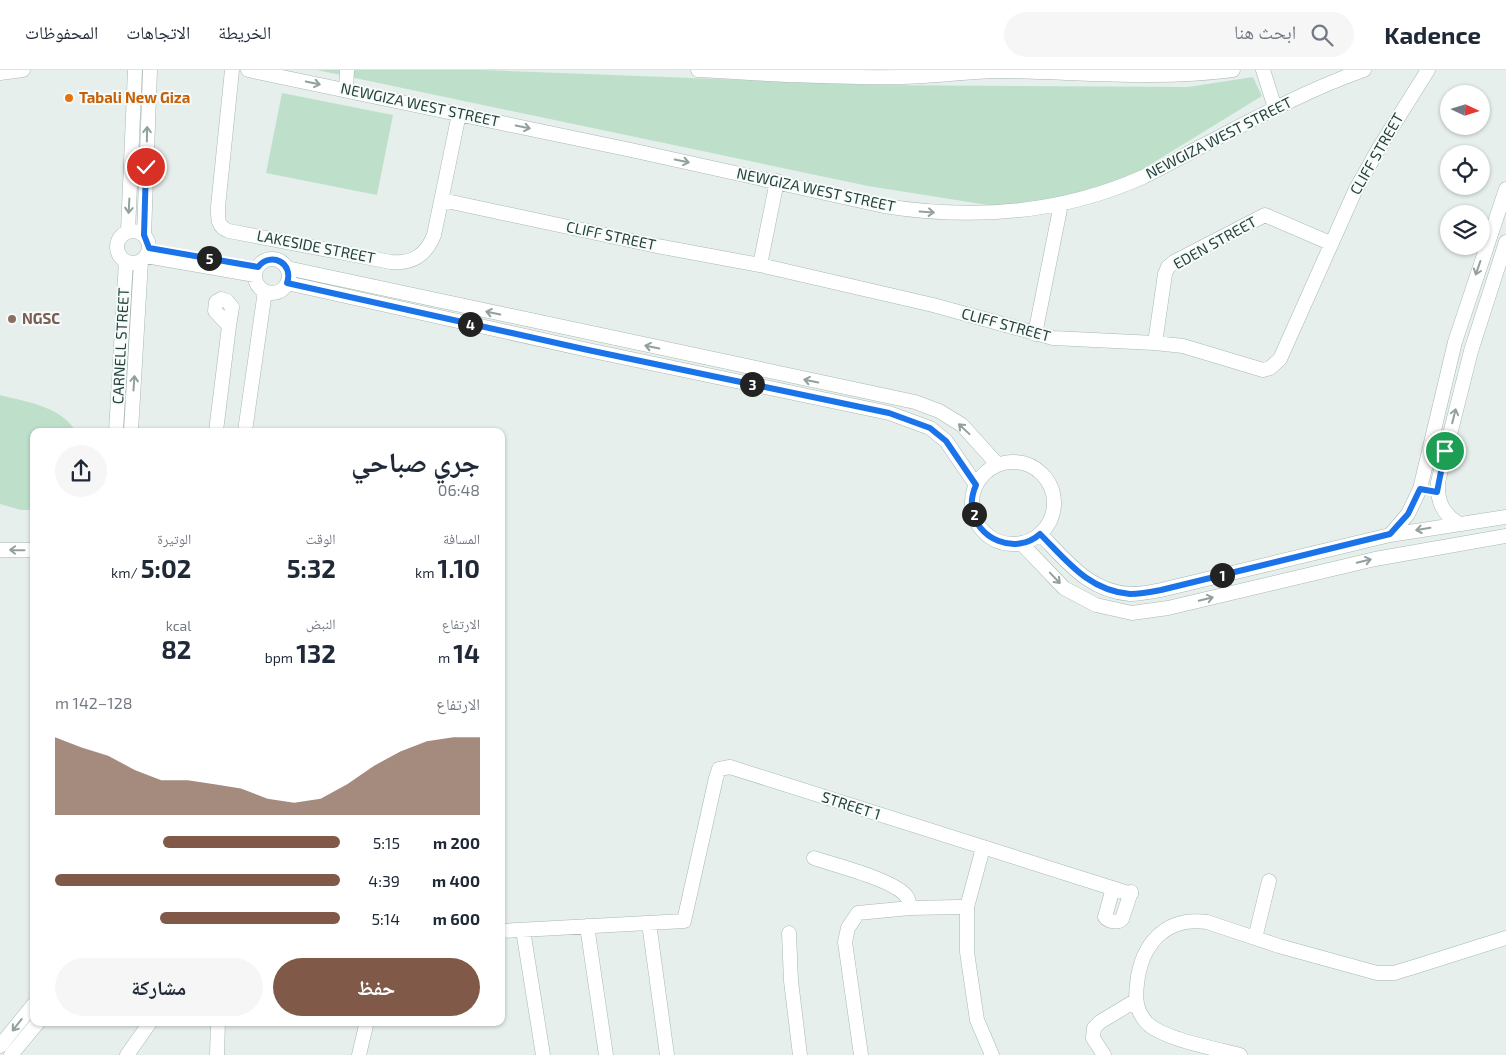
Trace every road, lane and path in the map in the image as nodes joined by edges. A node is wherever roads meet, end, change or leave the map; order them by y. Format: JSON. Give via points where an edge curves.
{"nodes":[{"id":1,"x":23,"y":70,"type":"edge"},
{"id":2,"x":135,"y":70,"type":"edge"},
{"id":3,"x":150,"y":70,"type":"edge"},
{"id":4,"x":232,"y":70,"type":"edge"},
{"id":5,"x":248,"y":70,"type":"edge"},
{"id":6,"x":347,"y":70,"type":"edge"},
{"id":7,"x":698,"y":70,"type":"edge"},
{"id":8,"x":1233,"y":70,"type":"edge"},
{"id":9,"x":1263,"y":70,"type":"edge"},
{"id":10,"x":1364,"y":70,"type":"edge"},
{"id":11,"x":1428,"y":70,"type":"edge"},
{"id":12,"x":781,"y":72,"type":"edge"},
{"id":13,"x":0,"y":73,"type":"edge"},
{"id":14,"x":1118,"y":73,"type":"edge"},
{"id":15,"x":346,"y":90,"type":"junction"},
{"id":16,"x":134,"y":98,"type":"junction"},
{"id":17,"x":148,"y":98,"type":"junction"},
{"id":18,"x":1274,"y":108,"type":"junction"},
{"id":19,"x":459,"y":114,"type":"junction"},
{"id":20,"x":776,"y":182,"type":"junction"},
{"id":21,"x":1506,"y":190,"type":"edge"},
{"id":22,"x":442,"y":200,"type":"junction"},
{"id":23,"x":1061,"y":204,"type":"junction"},
{"id":24,"x":128,"y":231,"type":"junction"},
{"id":25,"x":1506,"y":242,"type":"edge"},
{"id":26,"x":1330,"y":244,"type":"junction"},
{"id":27,"x":145,"y":250,"type":"junction"},
{"id":28,"x":126,"y":261,"type":"junction"},
{"id":29,"x":760,"y":265,"type":"junction"},
{"id":30,"x":287,"y":268,"type":"junction"},
{"id":31,"x":257,"y":271,"type":"junction"},
{"id":32,"x":287,"y":283,"type":"junction"},
{"id":33,"x":265,"y":291,"type":"junction"},
{"id":34,"x":229,"y":326,"type":"dead end"},
{"id":35,"x":1035,"y":334,"type":"junction"},
{"id":36,"x":1154,"y":343,"type":"junction"},
{"id":37,"x":116,"y":428,"type":"edge"},
{"id":38,"x":131,"y":428,"type":"edge"},
{"id":39,"x":216,"y":428,"type":"edge"},
{"id":40,"x":245,"y":428,"type":"edge"},
{"id":41,"x":997,"y":464,"type":"junction"},
{"id":42,"x":976,"y":485,"type":"junction"},
{"id":43,"x":1420,"y":489,"type":"junction"},
{"id":44,"x":1437,"y":492,"type":"junction"},
{"id":45,"x":1506,"y":517,"type":"edge"},
{"id":46,"x":1459,"y":524,"type":"junction"},
{"id":47,"x":1040,"y":534,"type":"junction"},
{"id":48,"x":1390,"y":534,"type":"junction"},
{"id":49,"x":1506,"y":536,"type":"edge"},
{"id":50,"x":1020,"y":543,"type":"junction"},
{"id":51,"x":0,"y":550,"type":"edge"},
{"id":52,"x":30,"y":550,"type":"edge"},
{"id":53,"x":1287,"y":560,"type":"junction"},
{"id":54,"x":1292,"y":578,"type":"junction"},
{"id":55,"x":983,"y":848,"type":"junction"},
{"id":56,"x":814,"y":858,"type":"dead end"},
{"id":57,"x":1269,"y":882,"type":"dead end"},
{"id":58,"x":1113,"y":888,"type":"junction"},
{"id":59,"x":910,"y":908,"type":"junction"},
{"id":60,"x":967,"y":908,"type":"junction"},
{"id":61,"x":649,"y":923,"type":"junction"},
{"id":62,"x":587,"y":926,"type":"junction"},
{"id":63,"x":523,"y":930,"type":"junction"},
{"id":64,"x":505,"y":931,"type":"edge"},
{"id":65,"x":789,"y":933,"type":"dead end"},
{"id":66,"x":1255,"y":938,"type":"junction"},
{"id":67,"x":1506,"y":938,"type":"edge"},
{"id":68,"x":1135,"y":1001,"type":"junction"},
{"id":69,"x":30,"y":1009,"type":"edge"},
{"id":70,"x":35,"y":1026,"type":"edge"},
{"id":71,"x":147,"y":1026,"type":"edge"},
{"id":72,"x":218,"y":1026,"type":"edge"},
{"id":73,"x":366,"y":1026,"type":"edge"},
{"id":74,"x":0,"y":1046,"type":"edge"},
{"id":75,"x":11,"y":1055,"type":"edge"},
{"id":76,"x":127,"y":1055,"type":"edge"},
{"id":77,"x":217,"y":1055,"type":"edge"},
{"id":78,"x":359,"y":1055,"type":"edge"},
{"id":79,"x":543,"y":1055,"type":"edge"},
{"id":80,"x":606,"y":1055,"type":"edge"},
{"id":81,"x":667,"y":1055,"type":"edge"},
{"id":82,"x":800,"y":1055,"type":"edge"},
{"id":83,"x":860,"y":1055,"type":"edge"},
{"id":84,"x":992,"y":1055,"type":"edge"},
{"id":85,"x":1104,"y":1055,"type":"edge"},
{"id":86,"x":1240,"y":1055,"type":"edge"}],
"edges":[{"from":1,"to":13,"type":"street"},
{"from":2,"to":16,"type":"street"},
{"from":3,"to":17,"type":"street","name":"CARNELL STREET"},
{"from":4,"to":22,"type":"street","name":"LAKESIDE STREET","via":[[218,207],[218,222],[223,229],[402,263],[423,254],[430,246]]},
{"from":5,"to":15,"type":"street","name":"NEWGIZA WEST STREET","one_way":true},
{"from":6,"to":15,"type":"street"},
{"from":7,"to":12,"type":"street"},
{"from":8,"to":14,"type":"street","via":[[1197,75]]},
{"from":9,"to":18,"type":"street"},
{"from":10,"to":18,"type":"street","name":"NEWGIZA WEST STREET"},
{"from":11,"to":26,"type":"street","name":"CLIFF STREET","via":[[1379,148]]},
{"from":12,"to":14,"type":"street","via":[[901,77],[1000,71]]},
{"from":15,"to":19,"type":"street","name":"NEWGIZA WEST STREET"},
{"from":16,"to":17,"type":"street"},
{"from":16,"to":24,"type":"street","one_way":true},
{"from":27,"to":17,"type":"street","name":"CARNELL STREET","one_way":true},
{"from":18,"to":23,"type":"street","name":"NEWGIZA WEST STREET","via":[[1144,176]]},
{"from":19,"to":20,"type":"street","name":"NEWGIZA WEST STREET","one_way":true},
{"from":19,"to":22,"type":"street","name":"LAKESIDE STREET"},
{"from":20,"to":23,"type":"street","name":"NEWGIZA WEST STREET","one_way":true,"via":[[917,211],[984,214]]},
{"from":20,"to":29,"type":"street"},
{"from":21,"to":43,"type":"street","one_way":true,"via":[[1455,342]]},
{"from":22,"to":29,"type":"street","name":"CLIFF STREET"},
{"from":23,"to":35,"type":"street"},
{"from":24,"to":27,"type":"street","via":[[136,231]]},
{"from":24,"to":28,"type":"street","via":[[120,237],[117,249],[119,256]]},
{"from":44,"to":25,"type":"street","one_way":true,"via":[[1471,351]]},
{"from":26,"to":36,"type":"street","name":"CLIFF STREET","via":[[1280,359],[1270,368],[1256,369],[1205,352]]},
{"from":26,"to":36,"type":"street","name":"EDEN STREET","via":[[1265,215],[1174,262],[1165,274]]},
{"from":27,"to":28,"type":"street","via":[[134,263]]},
{"from":27,"to":31,"type":"street"},
{"from":38,"to":27,"type":"street","name":"CARNELL STREET","one_way":true},
{"from":28,"to":37,"type":"street","name":"CARNELL STREET"},
{"from":29,"to":35,"type":"street","name":"CLIFF STREET","via":[[933,305]]},
{"from":30,"to":31,"type":"street","via":[[273,259],[264,261]]},
{"from":30,"to":32,"type":"street"},
{"from":41,"to":30,"type":"street","one_way":true,"via":[[962,425],[939,411],[914,402]]},
{"from":31,"to":33,"type":"street","via":[[258,284]]},
{"from":32,"to":33,"type":"street","via":[[279,290]]},
{"from":32,"to":42,"type":"street","via":[[889,413],[930,428],[946,441]]},
{"from":33,"to":40,"type":"street"},
{"from":34,"to":39,"type":"street"},
{"from":35,"to":36,"type":"street","name":"CLIFF STREET"},
{"from":41,"to":42,"type":"street","via":[[982,475]]},
{"from":41,"to":47,"type":"street","via":[[1024,462],[1046,478],[1054,503],[1052,516]]},
{"from":42,"to":50,"type":"street","via":[[972,508],[981,530],[1001,543]]},
{"from":43,"to":44,"type":"street"},
{"from":43,"to":48,"type":"street","via":[[1408,514]]},
{"from":44,"to":46,"type":"street","via":[[1444,512]]},
{"from":45,"to":46,"type":"street"},
{"from":46,"to":48,"type":"street","one_way":true},
{"from":47,"to":50,"type":"street"},
{"from":47,"to":53,"type":"street","via":[[1080,575],[1104,588],[1131,594]]},
{"from":48,"to":53,"type":"street"},
{"from":54,"to":49,"type":"street","one_way":true,"via":[[1375,559]]},
{"from":50,"to":54,"type":"street","one_way":true,"via":[[1064,588],[1096,606],[1132,613],[1168,608]]},
{"from":52,"to":51,"type":"street","one_way":true},
{"from":53,"to":54,"type":"street"},
{"from":55,"to":58,"type":"street","name":"STREET 1"},
{"from":55,"to":60,"type":"street"},
{"from":55,"to":61,"type":"street","name":"STREET 1","via":[[730,767],[719,769],[684,921]]},
{"from":56,"to":59,"type":"street","via":[[879,879],[908,897]]},
{"from":57,"to":66,"type":"street"},
{"from":58,"to":58,"type":"street","name":"STREET 1","via":[[1106,917],[1116,922],[1122,919],[1131,893]]},
{"from":59,"to":60,"type":"street"},
{"from":59,"to":83,"type":"street","via":[[858,913],[848,928],[845,942]]},
{"from":60,"to":84,"type":"street","via":[[967,952],[977,1020]]},
{"from":61,"to":62,"type":"street"},
{"from":61,"to":81,"type":"street"},
{"from":62,"to":63,"type":"street"},
{"from":62,"to":80,"type":"street"},
{"from":63,"to":64,"type":"street"},
{"from":63,"to":79,"type":"street"},
{"from":65,"to":82,"type":"street"},
{"from":66,"to":67,"type":"street","via":[[1377,973],[1417,966]]},
{"from":66,"to":68,"type":"street","via":[[1201,921],[1172,926],[1146,949],[1139,969]]},
{"from":68,"to":85,"type":"street","via":[[1094,1028],[1093,1038]]},
{"from":68,"to":86,"type":"street","via":[[1147,1023],[1156,1029]]},
{"from":69,"to":74,"type":"street","one_way":true},
{"from":70,"to":75,"type":"street"},
{"from":71,"to":76,"type":"street"},
{"from":72,"to":77,"type":"street"},
{"from":73,"to":78,"type":"street"}]}
